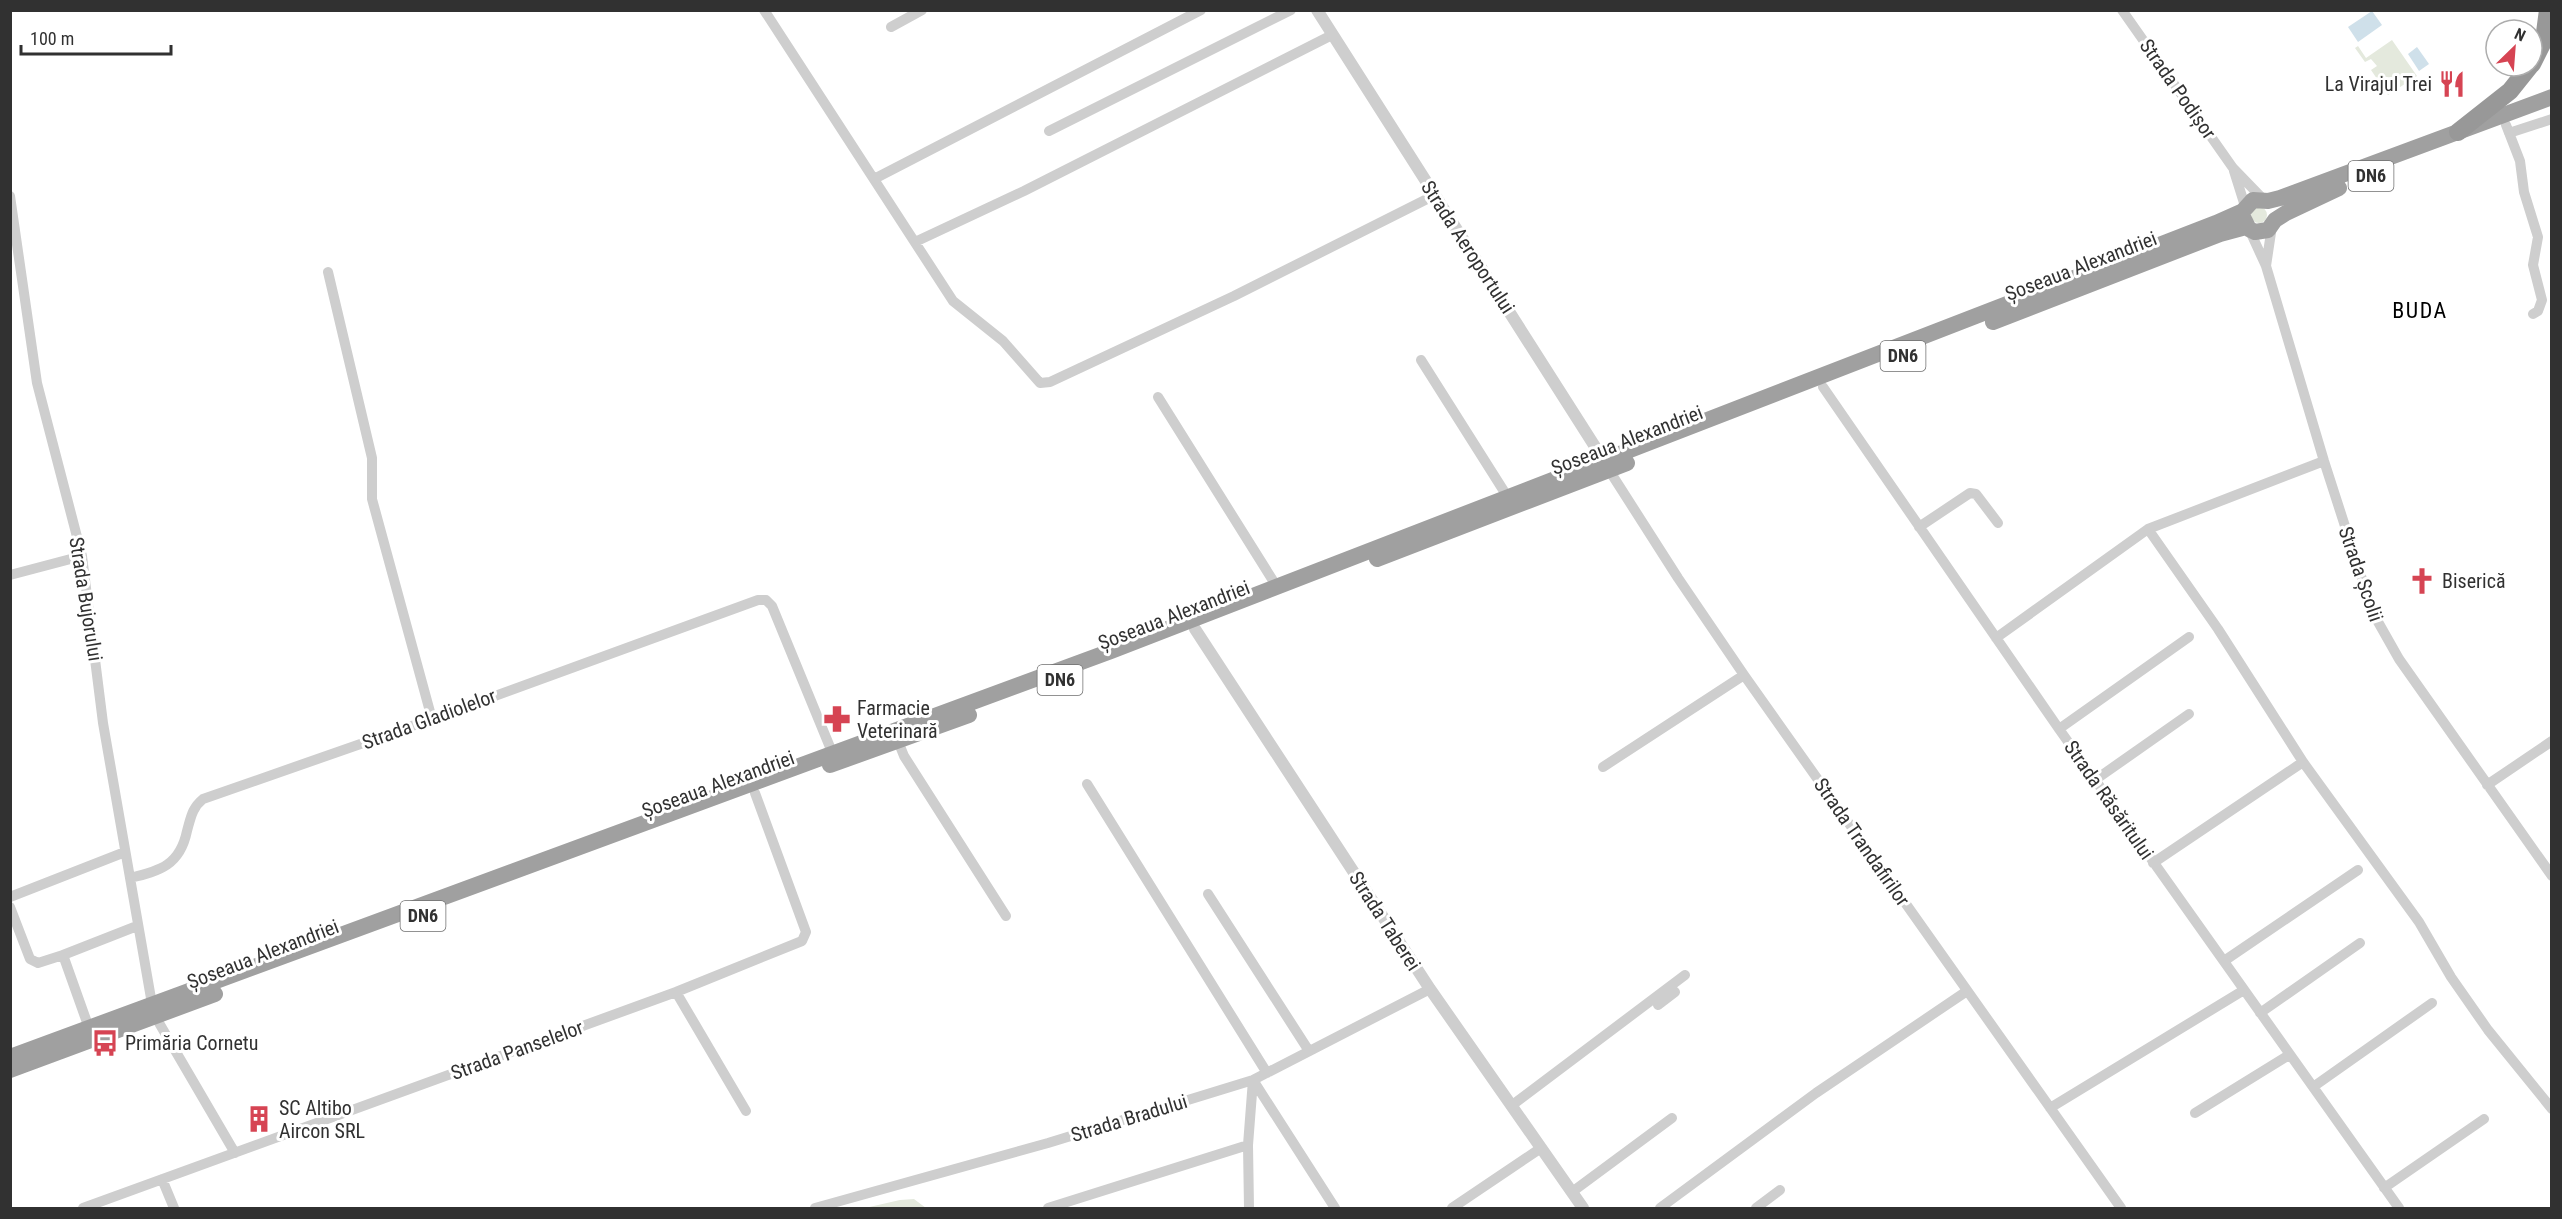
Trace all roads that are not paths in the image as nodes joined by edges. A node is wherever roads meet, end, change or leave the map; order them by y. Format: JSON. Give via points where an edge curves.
{"nodes":[{"id":1,"x":764,"y":10,"type":"edge"},
{"id":2,"x":922,"y":10,"type":"edge"},
{"id":3,"x":1201,"y":10,"type":"edge"},
{"id":4,"x":1291,"y":10,"type":"edge"},
{"id":5,"x":1317,"y":10,"type":"edge"},
{"id":6,"x":2122,"y":10,"type":"edge"},
{"id":7,"x":2548,"y":10,"type":"edge"},
{"id":8,"x":891,"y":27,"type":"dead end"},
{"id":9,"x":1332,"y":35,"type":"junction"},
{"id":10,"x":2544,"y":40,"type":"edge"},
{"id":11,"x":2520,"y":78,"type":"edge"},
{"id":12,"x":2552,"y":97,"type":"edge"},
{"id":13,"x":2552,"y":108,"type":"edge"},
{"id":14,"x":2552,"y":119,"type":"edge"},
{"id":15,"x":2508,"y":129,"type":"junction"},
{"id":16,"x":1049,"y":131,"type":"dead end"},
{"id":17,"x":2457,"y":132,"type":"junction"},
{"id":18,"x":2233,"y":168,"type":"junction"},
{"id":19,"x":874,"y":179,"type":"junction"},
{"id":20,"x":1435,"y":195,"type":"junction"},
{"id":21,"x":10,"y":196,"type":"edge"},
{"id":22,"x":2265,"y":200,"type":"junction"},
{"id":23,"x":2246,"y":218,"type":"junction"},
{"id":24,"x":2274,"y":223,"type":"junction"},
{"id":25,"x":915,"y":242,"type":"junction"},
{"id":26,"x":2266,"y":266,"type":"junction"},
{"id":27,"x":328,"y":272,"type":"dead end"},
{"id":28,"x":2533,"y":314,"type":"dead end"},
{"id":29,"x":1421,"y":360,"type":"dead end"},
{"id":30,"x":1823,"y":387,"type":"junction"},
{"id":31,"x":1158,"y":397,"type":"dead end"},
{"id":32,"x":2324,"y":461,"type":"junction"},
{"id":33,"x":1607,"y":465,"type":"junction"},
{"id":34,"x":1507,"y":496,"type":"junction"},
{"id":35,"x":1998,"y":523,"type":"dead end"},
{"id":36,"x":1919,"y":527,"type":"junction"},
{"id":37,"x":2148,"y":529,"type":"junction"},
{"id":38,"x":82,"y":556,"type":"junction"},
{"id":39,"x":10,"y":575,"type":"edge"},
{"id":40,"x":1277,"y":587,"type":"junction"},
{"id":41,"x":1195,"y":629,"type":"junction"},
{"id":42,"x":2188,"y":637,"type":"dead end"},
{"id":43,"x":1996,"y":638,"type":"junction"},
{"id":44,"x":1744,"y":675,"type":"junction"},
{"id":45,"x":2188,"y":714,"type":"dead end"},
{"id":46,"x":432,"y":719,"type":"junction"},
{"id":47,"x":2059,"y":729,"type":"junction"},
{"id":48,"x":898,"y":741,"type":"junction"},
{"id":49,"x":2552,"y":741,"type":"edge"},
{"id":50,"x":832,"y":752,"type":"junction"},
{"id":51,"x":2303,"y":762,"type":"junction"},
{"id":52,"x":1603,"y":767,"type":"dead end"},
{"id":53,"x":2095,"y":780,"type":"junction"},
{"id":54,"x":1087,"y":784,"type":"dead end"},
{"id":55,"x":2487,"y":785,"type":"junction"},
{"id":56,"x":755,"y":793,"type":"junction"},
{"id":57,"x":125,"y":852,"type":"junction"},
{"id":58,"x":2153,"y":863,"type":"junction"},
{"id":59,"x":2358,"y":870,"type":"dead end"},
{"id":60,"x":2552,"y":876,"type":"edge"},
{"id":61,"x":130,"y":878,"type":"junction"},
{"id":62,"x":1208,"y":894,"type":"dead end"},
{"id":63,"x":10,"y":897,"type":"edge"},
{"id":64,"x":10,"y":908,"type":"edge"},
{"id":65,"x":1006,"y":916,"type":"dead end"},
{"id":66,"x":137,"y":926,"type":"junction"},
{"id":67,"x":2360,"y":943,"type":"dead end"},
{"id":68,"x":63,"y":955,"type":"junction"},
{"id":69,"x":2224,"y":961,"type":"junction"},
{"id":70,"x":1685,"y":975,"type":"dead end"},
{"id":71,"x":1430,"y":990,"type":"junction"},
{"id":72,"x":2244,"y":990,"type":"junction"},
{"id":73,"x":676,"y":992,"type":"junction"},
{"id":74,"x":1675,"y":992,"type":"dead end"},
{"id":75,"x":1967,"y":992,"type":"junction"},
{"id":76,"x":2432,"y":1003,"type":"dead end"},
{"id":77,"x":154,"y":1010,"type":"junction"},
{"id":78,"x":2260,"y":1013,"type":"junction"},
{"id":79,"x":89,"y":1028,"type":"junction"},
{"id":80,"x":1309,"y":1051,"type":"junction"},
{"id":81,"x":2289,"y":1055,"type":"junction"},
{"id":82,"x":10,"y":1057,"type":"edge"},
{"id":83,"x":10,"y":1070,"type":"edge"},
{"id":84,"x":1267,"y":1073,"type":"junction"},
{"id":85,"x":1253,"y":1080,"type":"junction"},
{"id":86,"x":2313,"y":1087,"type":"junction"},
{"id":87,"x":2050,"y":1108,"type":"junction"},
{"id":88,"x":1513,"y":1109,"type":"junction"},
{"id":89,"x":2552,"y":1109,"type":"edge"},
{"id":90,"x":746,"y":1111,"type":"dead end"},
{"id":91,"x":2195,"y":1113,"type":"dead end"},
{"id":92,"x":1672,"y":1118,"type":"dead end"},
{"id":93,"x":2484,"y":1119,"type":"dead end"},
{"id":94,"x":1248,"y":1145,"type":"junction"},
{"id":95,"x":1541,"y":1148,"type":"junction"},
{"id":96,"x":235,"y":1153,"type":"junction"},
{"id":97,"x":162,"y":1179,"type":"junction"},
{"id":98,"x":2384,"y":1188,"type":"junction"},
{"id":99,"x":1780,"y":1190,"type":"dead end"},
{"id":100,"x":1572,"y":1192,"type":"junction"},
{"id":101,"x":83,"y":1209,"type":"edge"},
{"id":102,"x":174,"y":1209,"type":"edge"},
{"id":103,"x":815,"y":1209,"type":"edge"},
{"id":104,"x":1048,"y":1209,"type":"edge"},
{"id":105,"x":1250,"y":1209,"type":"edge"},
{"id":106,"x":1335,"y":1209,"type":"edge"},
{"id":107,"x":1452,"y":1209,"type":"edge"},
{"id":108,"x":1583,"y":1209,"type":"edge"},
{"id":109,"x":1660,"y":1209,"type":"edge"},
{"id":110,"x":1756,"y":1209,"type":"edge"},
{"id":111,"x":2121,"y":1209,"type":"edge"},
{"id":112,"x":2399,"y":1209,"type":"edge"}],
"edges":[{"from":1,"to":19,"type":"street"},
{"from":2,"to":8,"type":"street"},
{"from":3,"to":19,"type":"street"},
{"from":4,"to":16,"type":"street"},
{"from":5,"to":9,"type":"street","name":"Strada Aeroportului"},
{"from":6,"to":18,"type":"street","name":"Strada Podișor"},
{"from":7,"to":10,"type":"highway"},
{"from":9,"to":20,"type":"street","name":"Strada Aeroportului"},
{"from":9,"to":25,"type":"street","via":[[1035,186]]},
{"from":11,"to":17,"type":"highway","via":[[2510,91]]},
{"from":12,"to":17,"type":"highway","name":"Șoseaua Alexandriei","number":"DN6"},
{"from":13,"to":15,"type":"highway","name":"Șoseaua Alexandriei","number":"DN6"},
{"from":14,"to":15,"type":"street"},
{"from":15,"to":24,"type":"highway","name":"Șoseaua Alexandriei","number":"DN6","via":[[2324,195]]},
{"from":15,"to":28,"type":"street","via":[[2538,237],[2533,265],[2542,300]]},
{"from":17,"to":22,"type":"highway","name":"Șoseaua Alexandriei","number":"DN6","via":[[2320,184]]},
{"from":18,"to":22,"type":"street","name":"Strada Podișor"},
{"from":18,"to":23,"type":"street","name":"Strada Podișor"},
{"from":19,"to":25,"type":"street"},
{"from":20,"to":25,"type":"street","via":[[1224,301],[1045,384],[1035,379],[1003,340],[953,301]]},
{"from":20,"to":33,"type":"street","name":"Strada Aeroportului"},
{"from":21,"to":38,"type":"street","name":"Strada Bujorului","via":[[37,383]]},
{"from":22,"to":23,"type":"highway","name":"Șoseaua Alexandriei","number":"DN6","via":[[2253,200]]},
{"from":22,"to":24,"type":"highway","via":[[2274,209]]},
{"from":23,"to":24,"type":"highway","name":"Șoseaua Alexandriei","number":"DN6","via":[[2262,232]]},
{"from":23,"to":26,"type":"street","name":"Strada Școlii"},
{"from":23,"to":30,"type":"highway","name":"Șoseaua Alexandriei","number":"DN6","via":[[2220,234]]},
{"from":23,"to":33,"type":"highway","name":"Șoseaua Alexandriei","number":"DN6","via":[[2216,224]]},
{"from":24,"to":26,"type":"street","name":"Strada Școlii"},
{"from":26,"to":32,"type":"street","name":"Strada Școlii"},
{"from":27,"to":46,"type":"street","via":[[372,458],[372,499]]},
{"from":29,"to":34,"type":"street"},
{"from":30,"to":33,"type":"highway","name":"Șoseaua Alexandriei","number":"DN6"},
{"from":30,"to":36,"type":"street","name":"Strada Răsăritului"},
{"from":31,"to":40,"type":"street"},
{"from":32,"to":37,"type":"street"},
{"from":32,"to":55,"type":"street","name":"Strada Școlii","via":[[2377,621]]},
{"from":33,"to":34,"type":"highway","name":"Șoseaua Alexandriei","number":"DN6"},
{"from":33,"to":41,"type":"highway","name":"Șoseaua Alexandriei","number":"DN6"},
{"from":33,"to":44,"type":"street","name":"Strada Trandafirilor"},
{"from":34,"to":40,"type":"highway","name":"Șoseaua Alexandriei","number":"DN6"},
{"from":35,"to":36,"type":"street","via":[[1976,494],[1970,493]]},
{"from":36,"to":43,"type":"street","name":"Strada Răsăritului"},
{"from":37,"to":43,"type":"street"},
{"from":37,"to":51,"type":"street"},
{"from":38,"to":39,"type":"street"},
{"from":38,"to":57,"type":"street","name":"Strada Bujorului","via":[[103,723]]},
{"from":40,"to":50,"type":"highway","name":"Șoseaua Alexandriei","number":"DN6"},
{"from":41,"to":48,"type":"highway","name":"Șoseaua Alexandriei","number":"DN6"},
{"from":41,"to":71,"type":"street","name":"Strada Taberei"},
{"from":42,"to":47,"type":"street"},
{"from":43,"to":47,"type":"street","name":"Strada Răsăritului"},
{"from":44,"to":52,"type":"street"},
{"from":44,"to":75,"type":"street","name":"Strada Trandafirilor"},
{"from":45,"to":53,"type":"street"},
{"from":46,"to":50,"type":"street","name":"Strada Gladiolelor","via":[[766,600],[772,606]]},
{"from":46,"to":61,"type":"street","name":"Strada Gladiolelor","via":[[203,799],[195,805],[176,858],[165,867]]},
{"from":47,"to":53,"type":"street","name":"Strada Răsăritului"},
{"from":48,"to":56,"type":"highway","name":"Șoseaua Alexandriei","number":"DN6"},
{"from":48,"to":65,"type":"street"},
{"from":49,"to":55,"type":"street"},
{"from":50,"to":77,"type":"highway","name":"Șoseaua Alexandriei","number":"DN6"},
{"from":51,"to":58,"type":"street"},
{"from":51,"to":89,"type":"street","via":[[2419,922],[2439,960],[2488,1030]]},
{"from":53,"to":58,"type":"street","name":"Strada Răsăritului"},
{"from":54,"to":84,"type":"street"},
{"from":55,"to":60,"type":"street","name":"Strada Școlii"},
{"from":56,"to":73,"type":"street","name":"Strada Panselelor","via":[[805,936],[798,943]]},
{"from":56,"to":77,"type":"highway","name":"Șoseaua Alexandriei","number":"DN6"},
{"from":57,"to":61,"type":"street","name":"Strada Bujorului"},
{"from":57,"to":63,"type":"street"},
{"from":58,"to":69,"type":"street","name":"Strada Răsăritului"},
{"from":59,"to":69,"type":"street"},
{"from":61,"to":66,"type":"street","name":"Strada Bujorului"},
{"from":62,"to":80,"type":"street"},
{"from":64,"to":68,"type":"street","via":[[30,959],[38,963]]},
{"from":66,"to":68,"type":"street"},
{"from":66,"to":77,"type":"street","name":"Strada Bujorului"},
{"from":67,"to":78,"type":"street"},
{"from":68,"to":79,"type":"street"},
{"from":69,"to":72,"type":"street","name":"Strada Răsăritului"},
{"from":70,"to":88,"type":"street"},
{"from":71,"to":80,"type":"street","name":"Strada Bradului"},
{"from":71,"to":88,"type":"street","name":"Strada Taberei"},
{"from":72,"to":78,"type":"street","name":"Strada Răsăritului"},
{"from":72,"to":87,"type":"street"},
{"from":73,"to":90,"type":"street"},
{"from":73,"to":96,"type":"street","name":"Strada Panselelor"},
{"from":74,"to":88,"type":"street"},
{"from":75,"to":87,"type":"street","name":"Strada Trandafirilor"},
{"from":75,"to":109,"type":"street","via":[[1816,1093]]},
{"from":76,"to":86,"type":"street"},
{"from":77,"to":79,"type":"highway","name":"Șoseaua Alexandriei","number":"DN6"},
{"from":77,"to":83,"type":"highway","name":"Șoseaua Alexandriei","number":"DN6"},
{"from":77,"to":96,"type":"street","name":"Strada Bujorului"},
{"from":78,"to":81,"type":"street","name":"Strada Răsăritului"},
{"from":79,"to":82,"type":"highway","name":"Șoseaua Alexandriei","number":"DN6"},
{"from":80,"to":84,"type":"street","name":"Strada Bradului"},
{"from":81,"to":86,"type":"street","name":"Strada Răsăritului"},
{"from":81,"to":91,"type":"street"},
{"from":84,"to":85,"type":"street","name":"Strada Bradului"},
{"from":85,"to":94,"type":"street"},
{"from":85,"to":103,"type":"street","name":"Strada Bradului"},
{"from":85,"to":106,"type":"street"},
{"from":86,"to":98,"type":"street","name":"Strada Răsăritului"},
{"from":87,"to":111,"type":"street","name":"Strada Trandafirilor"},
{"from":88,"to":95,"type":"street","name":"Strada Taberei"},
{"from":92,"to":100,"type":"street"},
{"from":93,"to":98,"type":"street"},
{"from":94,"to":104,"type":"street"},
{"from":94,"to":105,"type":"street"},
{"from":95,"to":100,"type":"street","name":"Strada Taberei"},
{"from":95,"to":107,"type":"street"},
{"from":96,"to":97,"type":"street","name":"Strada Panselelor"},
{"from":97,"to":101,"type":"street","name":"Strada Panselelor"},
{"from":97,"to":102,"type":"street"},
{"from":98,"to":112,"type":"street","name":"Strada Răsăritului"},
{"from":99,"to":110,"type":"street"},
{"from":100,"to":108,"type":"street","name":"Strada Taberei"}]}
